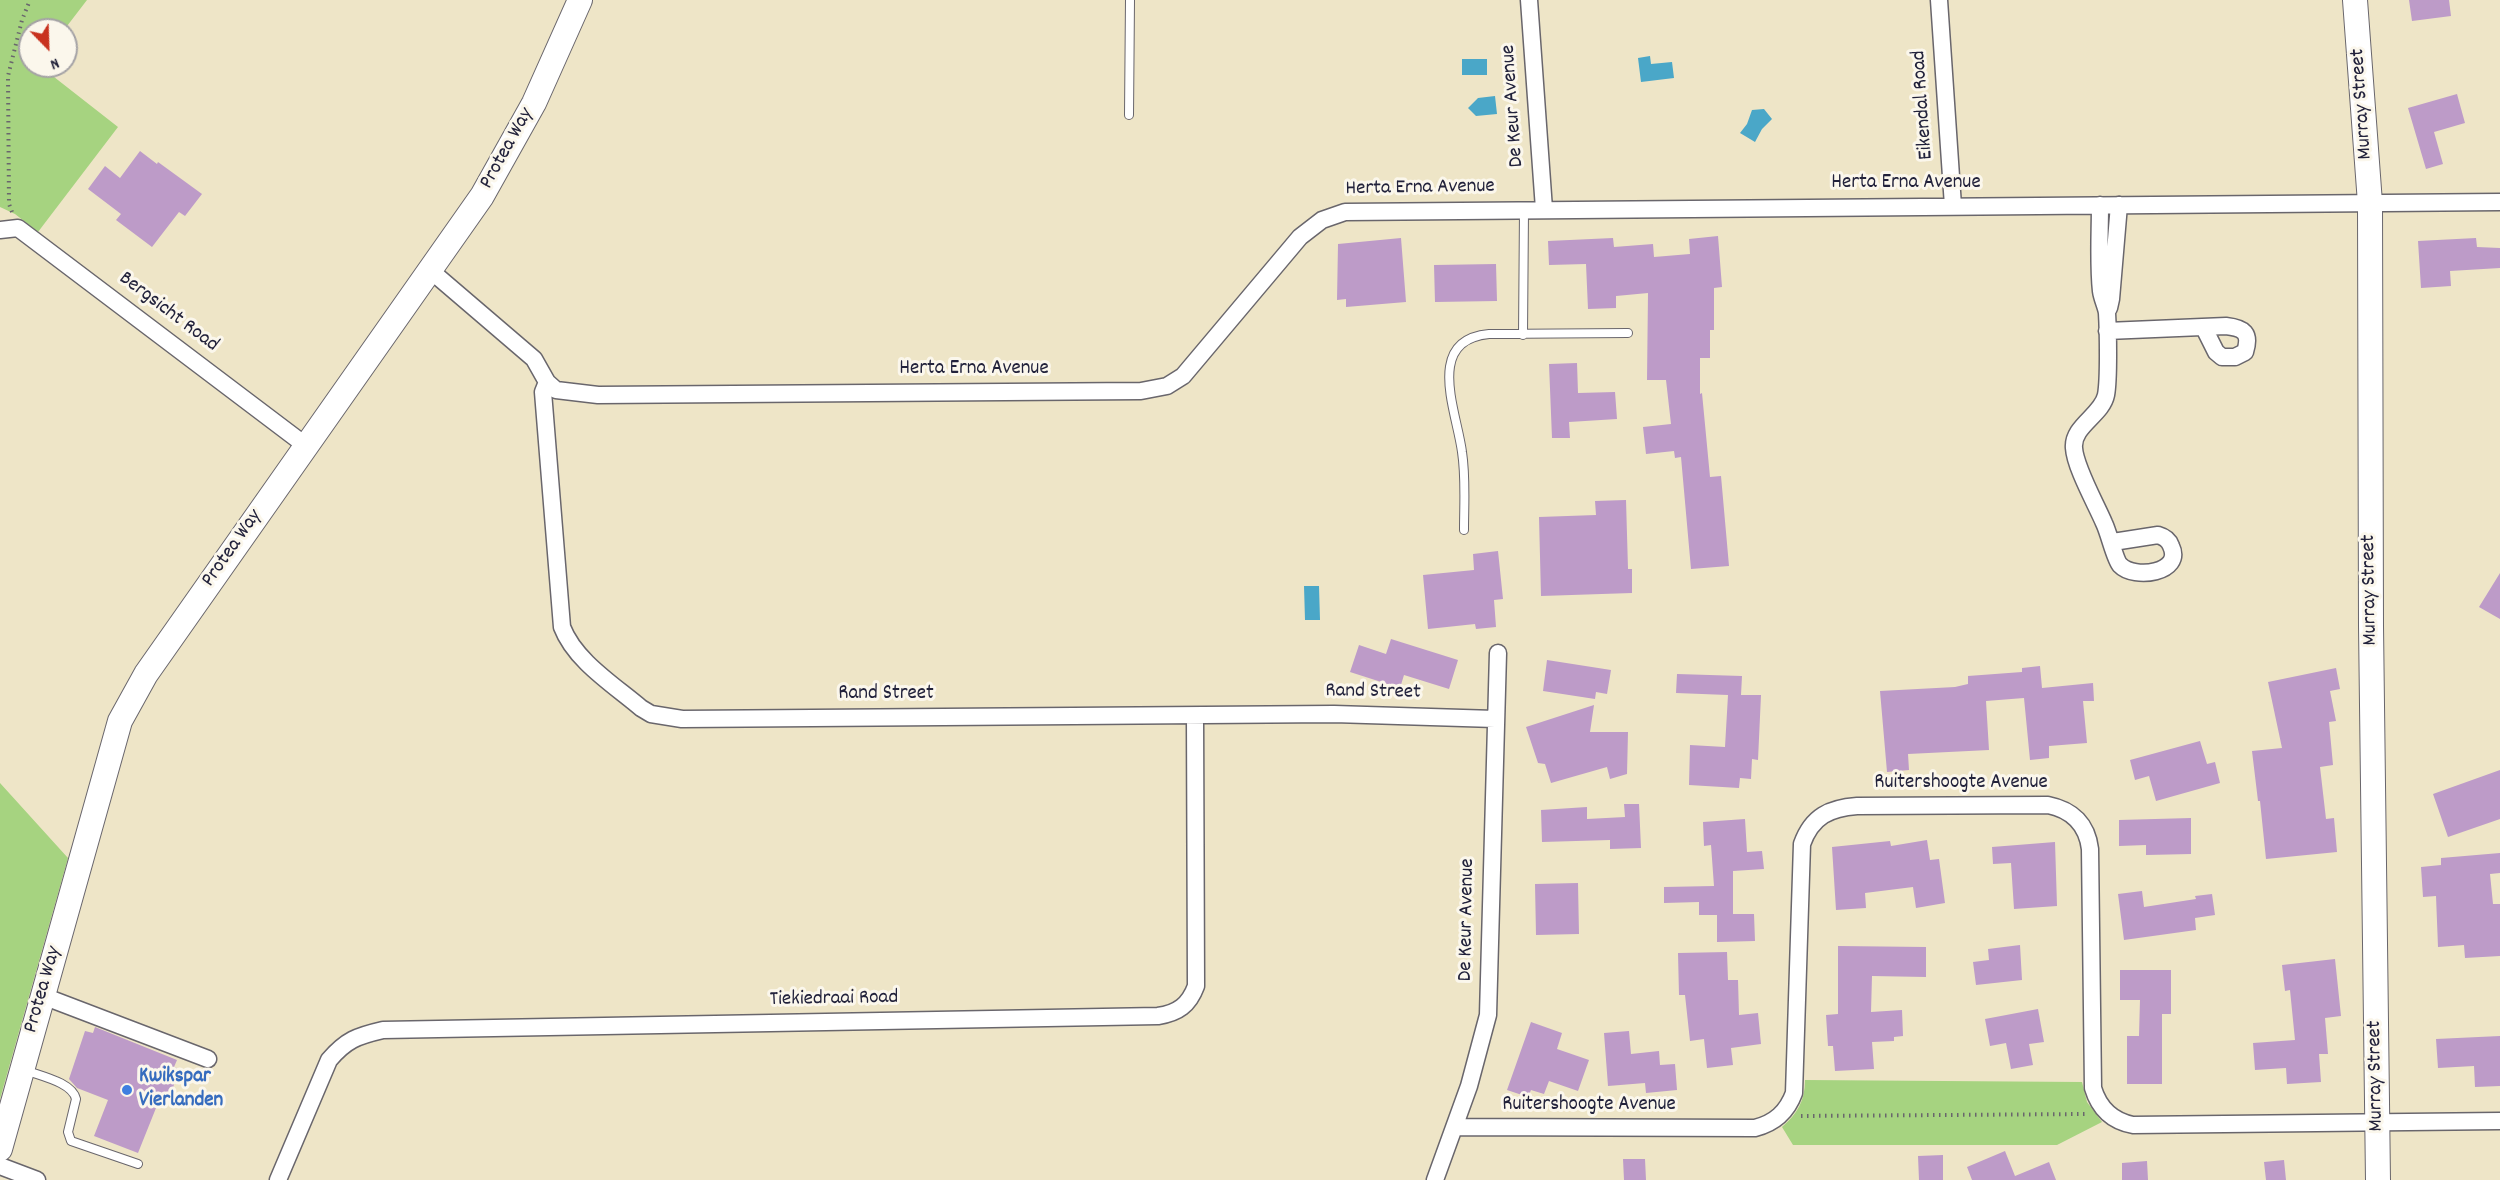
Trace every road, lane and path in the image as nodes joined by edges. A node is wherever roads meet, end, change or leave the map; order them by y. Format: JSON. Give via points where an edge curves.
{"nodes":[{"id":1,"x":30,"y":0,"type":"edge"},
{"id":2,"x":580,"y":0,"type":"edge"},
{"id":3,"x":1130,"y":0,"type":"edge"},
{"id":4,"x":1529,"y":0,"type":"edge"},
{"id":5,"x":1939,"y":0,"type":"edge"},
{"id":6,"x":2355,"y":0,"type":"edge"},
{"id":7,"x":1129,"y":115,"type":"dead end"},
{"id":8,"x":2500,"y":202,"type":"edge"},
{"id":9,"x":2370,"y":203,"type":"junction"},
{"id":10,"x":2100,"y":205,"type":"junction"},
{"id":11,"x":2119,"y":205,"type":"junction"},
{"id":12,"x":1953,"y":206,"type":"junction"},
{"id":13,"x":1544,"y":209,"type":"junction"},
{"id":14,"x":1524,"y":210,"type":"junction"},
{"id":15,"x":18,"y":228,"type":"junction"},
{"id":16,"x":0,"y":230,"type":"edge"},
{"id":17,"x":2108,"y":265,"type":"junction"},
{"id":18,"x":430,"y":270,"type":"junction"},
{"id":19,"x":2204,"y":328,"type":"dead end"},
{"id":20,"x":2107,"y":331,"type":"junction"},
{"id":21,"x":1628,"y":333,"type":"dead end"},
{"id":22,"x":1523,"y":335,"type":"junction"},
{"id":23,"x":548,"y":382,"type":"junction"},
{"id":24,"x":305,"y":445,"type":"junction"},
{"id":25,"x":1464,"y":530,"type":"dead end"},
{"id":26,"x":2113,"y":542,"type":"dead end"},
{"id":27,"x":1498,"y":653,"type":"dead end"},
{"id":28,"x":1195,"y":716,"type":"junction"},
{"id":29,"x":1495,"y":719,"type":"junction"},
{"id":30,"x":43,"y":996,"type":"junction"},
{"id":31,"x":208,"y":1059,"type":"dead end"},
{"id":32,"x":22,"y":1069,"type":"junction"},
{"id":33,"x":2106,"y":1113,"type":"junction"},
{"id":34,"x":1782,"y":1115,"type":"junction"},
{"id":35,"x":2500,"y":1121,"type":"edge"},
{"id":36,"x":2378,"y":1122,"type":"junction"},
{"id":37,"x":1455,"y":1127,"type":"junction"},
{"id":38,"x":0,"y":1149,"type":"edge"},
{"id":39,"x":138,"y":1164,"type":"dead end"},
{"id":40,"x":0,"y":1166,"type":"edge"},
{"id":41,"x":37,"y":1180,"type":"edge"},
{"id":42,"x":278,"y":1180,"type":"edge"},
{"id":43,"x":1435,"y":1180,"type":"edge"},
{"id":44,"x":2378,"y":1180,"type":"edge"}],
"edges":[{"from":1,"to":15,"type":"path","via":[[8,76],[9,204]]},
{"from":2,"to":18,"type":"street","name":"Protea Way","via":[[516,138],[482,196]]},
{"from":3,"to":7,"type":"lane"},
{"from":4,"to":13,"type":"street","name":"De Keur Avenue"},
{"from":5,"to":12,"type":"street","name":"Eikendal Road"},
{"from":6,"to":9,"type":"street","name":"Murray Street"},
{"from":8,"to":9,"type":"street","name":"Herta Erna Avenue"},
{"from":9,"to":11,"type":"street","name":"Herta Erna Avenue"},
{"from":9,"to":36,"type":"street","name":"Murray Street"},
{"from":10,"to":11,"type":"street","name":"Herta Erna Avenue"},
{"from":10,"to":12,"type":"street","name":"Herta Erna Avenue"},
{"from":10,"to":17,"type":"street"},
{"from":11,"to":17,"type":"street"},
{"from":12,"to":13,"type":"street","name":"Herta Erna Avenue"},
{"from":13,"to":14,"type":"street","name":"Herta Erna Avenue"},
{"from":14,"to":22,"type":"lane"},
{"from":14,"to":23,"type":"street","name":"Herta Erna Avenue","via":[[1357,211],[1322,220],[1300,237],[1190,370],[1176,382],[1154,390],[598,395],[556,390]]},
{"from":15,"to":16,"type":"street"},
{"from":15,"to":24,"type":"street","name":"Bergsicht Road"},
{"from":17,"to":20,"type":"street","via":[[2101,293],[2107,311]]},
{"from":18,"to":23,"type":"street","via":[[534,359]]},
{"from":18,"to":24,"type":"street","name":"Protea Way"},
{"from":19,"to":20,"type":"street"},
{"from":20,"to":26,"type":"street","via":[[2106,394],[2077,435],[2073,449]]},
{"from":21,"to":22,"type":"lane"},
{"from":22,"to":25,"type":"lane","via":[[1489,334],[1466,339],[1451,362],[1449,391],[1464,464]]},
{"from":23,"to":28,"type":"street","name":"Rand Street","via":[[543,392],[562,627],[577,651],[651,714],[682,720]]},
{"from":24,"to":30,"type":"street","name":"Protea Way","via":[[127,705]]},
{"from":27,"to":29,"type":"street","name":"De Keur Avenue"},
{"from":28,"to":29,"type":"street","name":"Rand Street","via":[[1334,714]]},
{"from":28,"to":42,"type":"street","name":"Tiekiedraai Road","via":[[1196,986],[1178,1011],[1158,1016],[383,1030],[360,1035],[342,1045],[329,1060]]},
{"from":29,"to":37,"type":"street","name":"De Keur Avenue","via":[[1488,1015]]},
{"from":30,"to":31,"type":"street"},
{"from":30,"to":32,"type":"street","name":"Protea Way"},
{"from":32,"to":38,"type":"street","name":"Protea Way"},
{"from":32,"to":39,"type":"lane","via":[[73,1091],[76,1100],[68,1132],[71,1141]]},
{"from":33,"to":34,"type":"path"},
{"from":33,"to":34,"type":"street","name":"Ruitershoogte Avenue","via":[[2093,1088],[2090,849],[2081,822],[2066,810],[2048,805],[1857,806],[1823,814],[1810,827],[1802,844],[1794,1093]]},
{"from":33,"to":36,"type":"street","via":[[2133,1125]]},
{"from":34,"to":37,"type":"street","name":"Ruitershoogte Avenue","via":[[1755,1128]]},
{"from":35,"to":36,"type":"street"},
{"from":36,"to":44,"type":"street","name":"Murray Street"},
{"from":37,"to":43,"type":"street","name":"De Keur Avenue"},
{"from":40,"to":41,"type":"street"}]}
